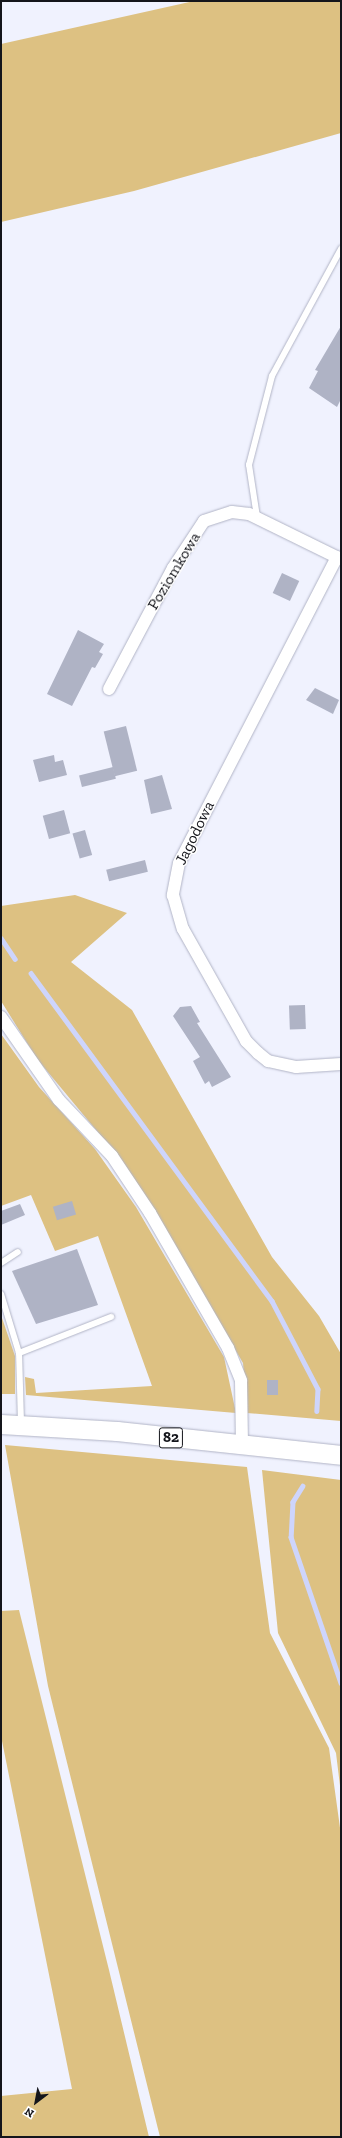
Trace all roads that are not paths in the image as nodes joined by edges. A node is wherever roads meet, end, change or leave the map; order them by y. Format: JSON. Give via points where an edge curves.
{"nodes":[{"id":1,"x":341,"y":249,"type":"edge"},
{"id":2,"x":257,"y":517,"type":"junction"},
{"id":3,"x":339,"y":558,"type":"edge"},
{"id":4,"x":109,"y":689,"type":"dead end"},
{"id":5,"x":1,"y":1017,"type":"edge"},
{"id":6,"x":341,"y":1064,"type":"edge"},
{"id":7,"x":18,"y":1252,"type":"dead end"},
{"id":8,"x":1,"y":1263,"type":"edge"},
{"id":9,"x":1,"y":1294,"type":"edge"},
{"id":10,"x":111,"y":1317,"type":"dead end"},
{"id":11,"x":19,"y":1353,"type":"junction"},
{"id":12,"x":1,"y":1424,"type":"edge"},
{"id":13,"x":21,"y":1425,"type":"junction"},
{"id":14,"x":242,"y":1446,"type":"junction"},
{"id":15,"x":341,"y":1455,"type":"edge"}],
"edges":[{"from":1,"to":2,"type":"lane","via":[[272,376],[249,465]]},
{"from":2,"to":3,"type":"street","name":"Poziomkowa"},
{"from":2,"to":4,"type":"street","name":"Poziomkowa","via":[[232,512],[204,521],[173,568]]},
{"from":3,"to":6,"type":"street","name":"Jagodowa","via":[[179,863],[173,895],[183,929],[246,1041],[268,1061],[296,1067]]},
{"from":5,"to":14,"type":"street","via":[[59,1100],[112,1156],[150,1213],[228,1348],[241,1380]]},
{"from":7,"to":8,"type":"lane"},
{"from":9,"to":11,"type":"lane"},
{"from":10,"to":11,"type":"lane"},
{"from":11,"to":13,"type":"lane"},
{"from":12,"to":13,"type":"main road","number":"82"},
{"from":13,"to":14,"type":"main road","number":"82"},
{"from":14,"to":15,"type":"main road","number":"82"}]}
